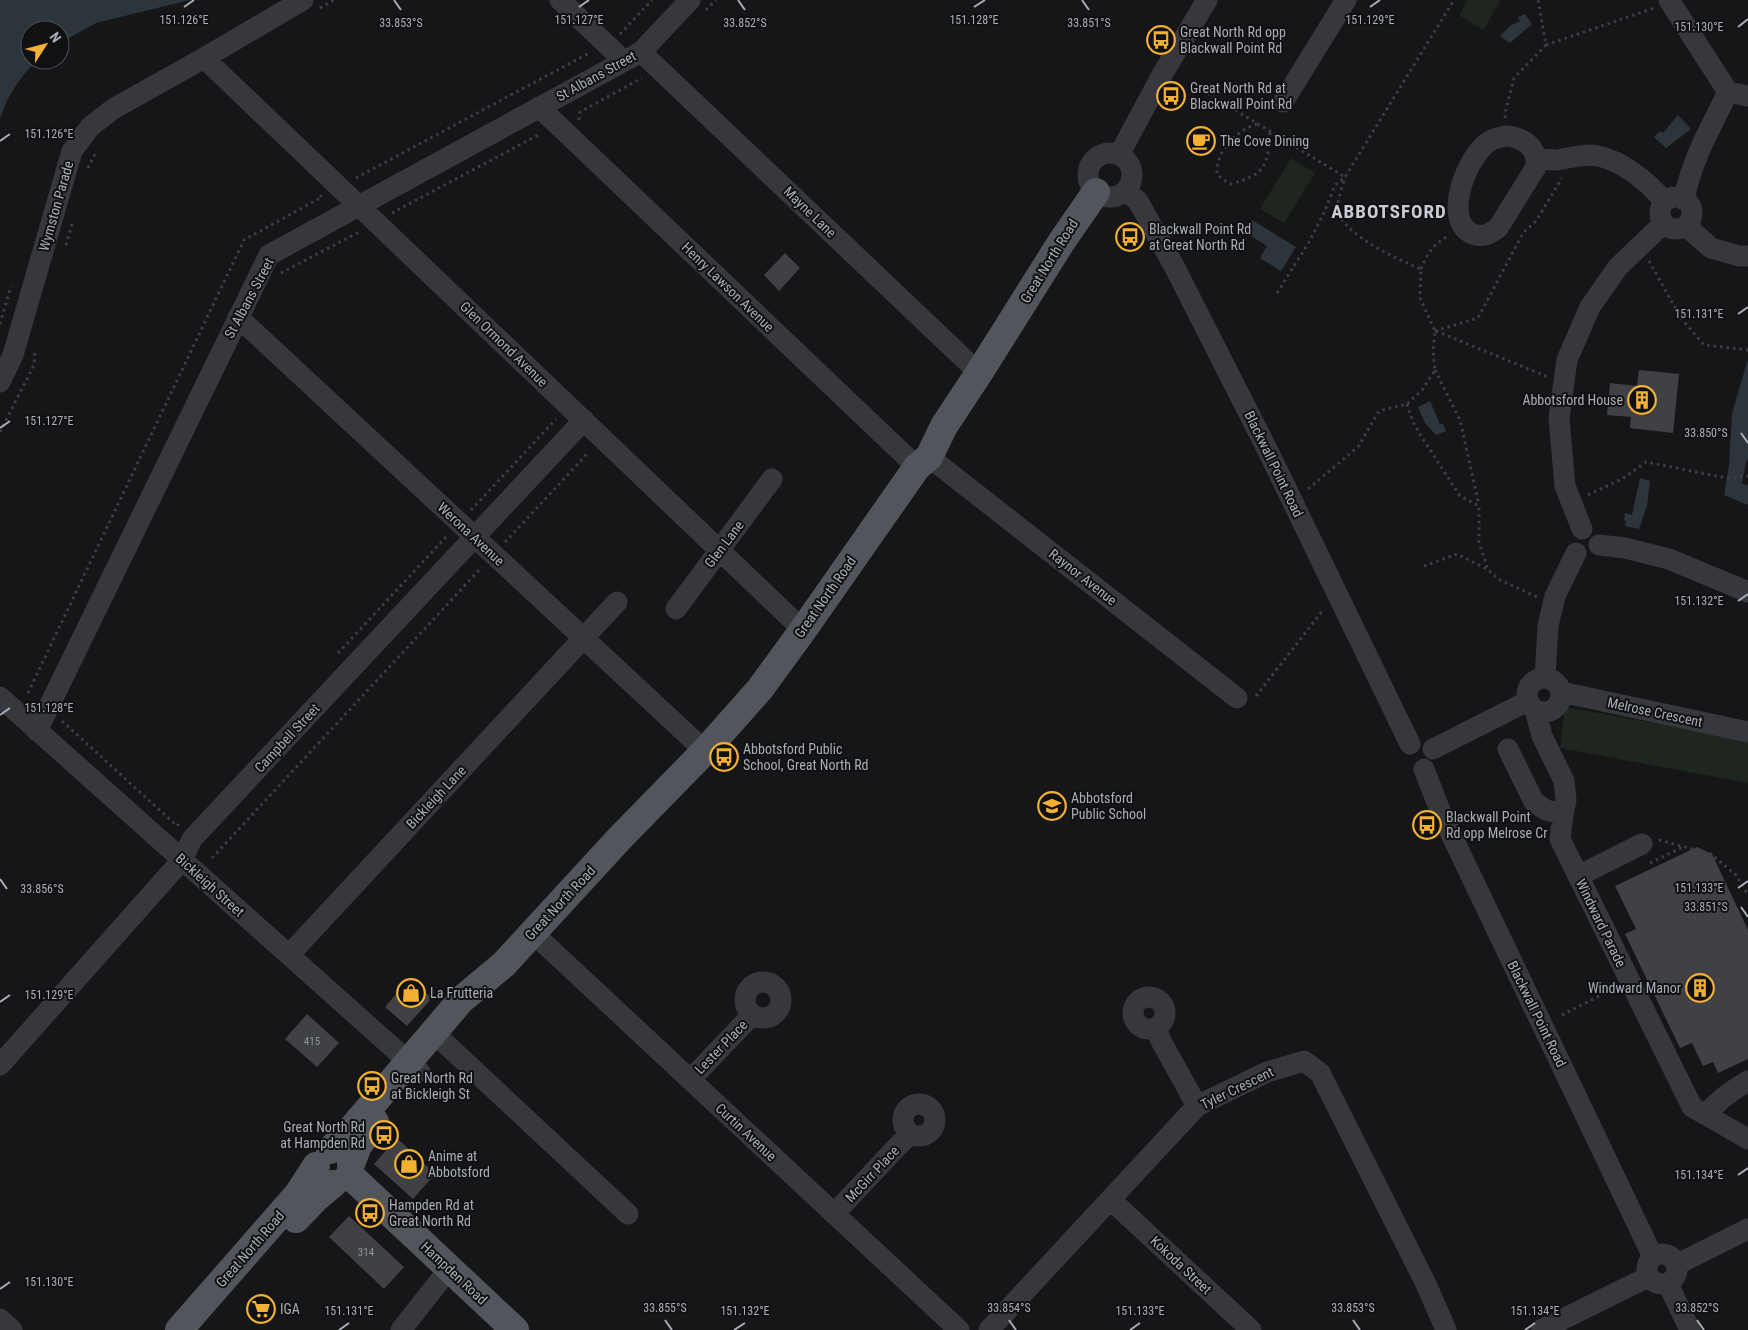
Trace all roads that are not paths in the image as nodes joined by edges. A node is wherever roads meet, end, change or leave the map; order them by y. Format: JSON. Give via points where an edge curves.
{"nodes":[{"id":1,"x":303,"y":0,"type":"edge"},
{"id":2,"x":560,"y":0,"type":"edge"},
{"id":3,"x":690,"y":0,"type":"edge"},
{"id":4,"x":1207,"y":0,"type":"edge"},
{"id":5,"x":1346,"y":0,"type":"edge"},
{"id":6,"x":1670,"y":1,"type":"edge"},
{"id":7,"x":633,"y":56,"type":"junction"},
{"id":8,"x":204,"y":58,"type":"junction"},
{"id":9,"x":1738,"y":94,"type":"edge"},
{"id":10,"x":1283,"y":102,"type":"dead end"},
{"id":11,"x":539,"y":108,"type":"junction"},
{"id":12,"x":1120,"y":155,"type":"junction"},
{"id":13,"x":1537,"y":159,"type":"junction"},
{"id":14,"x":1126,"y":191,"type":"junction"},
{"id":15,"x":1096,"y":192,"type":"junction"},
{"id":16,"x":1674,"y":200,"type":"junction"},
{"id":17,"x":359,"y":206,"type":"junction"},
{"id":18,"x":1686,"y":226,"type":"junction"},
{"id":19,"x":1658,"y":228,"type":"junction"},
{"id":20,"x":1748,"y":256,"type":"edge"},
{"id":21,"x":238,"y":317,"type":"junction"},
{"id":22,"x":979,"y":373,"type":"junction"},
{"id":23,"x":0,"y":382,"type":"edge"},
{"id":24,"x":584,"y":420,"type":"junction"},
{"id":25,"x":923,"y":462,"type":"junction"},
{"id":26,"x":772,"y":479,"type":"dead end"},
{"id":27,"x":1582,"y":529,"type":"junction"},
{"id":28,"x":474,"y":537,"type":"junction"},
{"id":29,"x":1599,"y":545,"type":"junction"},
{"id":30,"x":720,"y":550,"type":"junction"},
{"id":31,"x":1576,"y":553,"type":"junction"},
{"id":32,"x":1748,"y":592,"type":"edge"},
{"id":33,"x":617,"y":602,"type":"dead end"},
{"id":34,"x":676,"y":609,"type":"dead end"},
{"id":35,"x":803,"y":630,"type":"junction"},
{"id":36,"x":584,"y":638,"type":"junction"},
{"id":37,"x":1545,"y":677,"type":"junction"},
{"id":38,"x":1561,"y":692,"type":"junction"},
{"id":39,"x":0,"y":697,"type":"edge"},
{"id":40,"x":1236,"y":698,"type":"road end"},
{"id":41,"x":1531,"y":705,"type":"junction"},
{"id":42,"x":37,"y":731,"type":"junction"},
{"id":43,"x":1748,"y":732,"type":"edge"},
{"id":44,"x":1410,"y":744,"type":"junction"},
{"id":45,"x":1433,"y":748,"type":"junction"},
{"id":46,"x":1508,"y":749,"type":"dead end"},
{"id":47,"x":704,"y":751,"type":"junction"},
{"id":48,"x":1424,"y":769,"type":"junction"},
{"id":49,"x":1563,"y":814,"type":"junction"},
{"id":50,"x":1648,"y":841,"type":"road end"},
{"id":51,"x":182,"y":860,"type":"junction"},
{"id":52,"x":1578,"y":876,"type":"junction"},
{"id":53,"x":533,"y":933,"type":"junction"},
{"id":54,"x":289,"y":955,"type":"junction"},
{"id":55,"x":752,"y":1015,"type":"dead end"},
{"id":56,"x":1157,"y":1027,"type":"dead end"},
{"id":57,"x":439,"y":1037,"type":"junction"},
{"id":58,"x":0,"y":1065,"type":"edge"},
{"id":59,"x":414,"y":1067,"type":"junction"},
{"id":60,"x":690,"y":1080,"type":"junction"},
{"id":61,"x":1748,"y":1081,"type":"edge"},
{"id":62,"x":1197,"y":1106,"type":"junction"},
{"id":63,"x":1706,"y":1115,"type":"junction"},
{"id":64,"x":910,"y":1134,"type":"dead end"},
{"id":65,"x":1748,"y":1139,"type":"edge"},
{"id":66,"x":336,"y":1168,"type":"junction"},
{"id":67,"x":1112,"y":1200,"type":"junction"},
{"id":68,"x":628,"y":1214,"type":"dead end"},
{"id":69,"x":834,"y":1214,"type":"junction"},
{"id":70,"x":1748,"y":1229,"type":"edge"},
{"id":71,"x":449,"y":1269,"type":"junction"},
{"id":72,"x":1661,"y":1270,"type":"junction"},
{"id":73,"x":0,"y":1319,"type":"edge"},
{"id":74,"x":12,"y":1330,"type":"edge"},
{"id":75,"x":179,"y":1330,"type":"edge"},
{"id":76,"x":197,"y":1330,"type":"edge"},
{"id":77,"x":401,"y":1330,"type":"edge"},
{"id":78,"x":515,"y":1330,"type":"edge"},
{"id":79,"x":959,"y":1330,"type":"edge"},
{"id":80,"x":989,"y":1330,"type":"edge"},
{"id":81,"x":1251,"y":1330,"type":"edge"},
{"id":82,"x":1446,"y":1330,"type":"edge"},
{"id":83,"x":1541,"y":1330,"type":"edge"},
{"id":84,"x":1690,"y":1330,"type":"edge"}],
"edges":[{"from":1,"to":8,"type":"street","name":"Wymston Parade"},
{"from":2,"to":7,"type":"street","name":"Mayne Lane"},
{"from":3,"to":7,"type":"street","name":"St Albans Street"},
{"from":4,"to":12,"type":"street","via":[[1163,72]]},
{"from":5,"to":10,"type":"street"},
{"from":6,"to":9,"type":"street"},
{"from":7,"to":11,"type":"street","name":"St Albans Street"},
{"from":7,"to":22,"type":"street","name":"Mayne Lane"},
{"from":8,"to":17,"type":"street","name":"Glen Ormond Avenue"},
{"from":8,"to":23,"type":"street","name":"Wymston Parade","via":[[113,109],[90,127],[72,152],[13,355]]},
{"from":9,"to":16,"type":"street","via":[[1694,162],[1688,181]]},
{"from":11,"to":17,"type":"street","name":"St Albans Street"},
{"from":11,"to":25,"type":"street","name":"Henry Lawson Avenue"},
{"from":12,"to":14,"type":"street","via":[[1132,171],[1131,184]]},
{"from":12,"to":15,"type":"street","via":[[1105,153],[1093,161],[1088,170],[1088,180]]},
{"from":13,"to":13,"type":"street","via":[[1527,144],[1516,137],[1491,140],[1477,151],[1468,165],[1458,198],[1465,228],[1482,236],[1498,228],[1529,180]]},
{"from":13,"to":16,"type":"street","via":[[1598,156],[1626,168]]},
{"from":14,"to":15,"type":"street","via":[[1111,197]]},
{"from":14,"to":44,"type":"street","name":"Blackwall Point Road","via":[[1138,201],[1178,275],[1269,453]]},
{"from":15,"to":22,"type":"main road","name":"Great North Road"},
{"from":16,"to":18,"type":"street","via":[[1690,206],[1692,217]]},
{"from":16,"to":19,"type":"street","via":[[1660,211]]},
{"from":17,"to":21,"type":"street","name":"St Albans Street","via":[[269,255]]},
{"from":17,"to":24,"type":"street","name":"Glen Ormond Avenue"},
{"from":18,"to":19,"type":"street","via":[[1677,230]]},
{"from":18,"to":20,"type":"street","via":[[1711,248]]},
{"from":19,"to":27,"type":"street","via":[[1618,267],[1590,307],[1567,360],[1559,418],[1566,486]]},
{"from":21,"to":28,"type":"street","name":"Werona Avenue"},
{"from":21,"to":42,"type":"street","name":"St Albans Street"},
{"from":22,"to":25,"type":"main road","name":"Great North Road"},
{"from":24,"to":28,"type":"street","name":"Campbell Street"},
{"from":24,"to":30,"type":"street","name":"Glen Ormond Avenue"},
{"from":25,"to":35,"type":"main road","name":"Great North Road"},
{"from":25,"to":40,"type":"street","name":"Raynor Avenue"},
{"from":26,"to":30,"type":"street","name":"Glen Lane"},
{"from":27,"to":29,"type":"street","via":[[1595,532]]},
{"from":27,"to":31,"type":"street","via":[[1572,537],[1571,546]]},
{"from":28,"to":36,"type":"street","name":"Werona Avenue"},
{"from":28,"to":51,"type":"street","name":"Campbell Street","via":[[192,839]]},
{"from":29,"to":31,"type":"street","via":[[1590,556]]},
{"from":29,"to":32,"type":"street","via":[[1670,559]]},
{"from":30,"to":34,"type":"street","name":"Glen Lane"},
{"from":30,"to":35,"type":"street","name":"Glen Ormond Avenue"},
{"from":31,"to":37,"type":"street","via":[[1555,596],[1548,626]]},
{"from":33,"to":36,"type":"street","name":"Bickleigh Lane"},
{"from":35,"to":47,"type":"main road","name":"Great North Road","via":[[760,688]]},
{"from":36,"to":47,"type":"street","name":"Werona Avenue"},
{"from":36,"to":54,"type":"street","name":"Bickleigh Lane"},
{"from":37,"to":38,"type":"street","via":[[1556,682]]},
{"from":37,"to":41,"type":"street","via":[[1530,684]]},
{"from":38,"to":41,"type":"street","via":[[1559,703],[1551,710],[1546,712]]},
{"from":38,"to":43,"type":"street","name":"Melrose Crescent"},
{"from":39,"to":42,"type":"street","name":"Bickleigh Street"},
{"from":41,"to":45,"type":"street"},
{"from":41,"to":49,"type":"street","name":"Windward Parade","via":[[1564,782],[1566,800]]},
{"from":42,"to":51,"type":"street","name":"Bickleigh Street"},
{"from":44,"to":45,"type":"street","via":[[1418,740]]},
{"from":44,"to":48,"type":"street","via":[[1406,760],[1415,769]]},
{"from":45,"to":48,"type":"street","via":[[1433,761]]},
{"from":46,"to":49,"type":"street","via":[[1534,802],[1546,810]]},
{"from":47,"to":53,"type":"main road","name":"Great North Road"},
{"from":48,"to":72,"type":"street","name":"Blackwall Point Road","via":[[1440,813]]},
{"from":49,"to":52,"type":"street","name":"Windward Parade","via":[[1560,839]]},
{"from":50,"to":52,"type":"street"},
{"from":51,"to":54,"type":"street","name":"Bickleigh Street"},
{"from":51,"to":58,"type":"street","name":"Campbell Street"},
{"from":52,"to":63,"type":"street","name":"Windward Parade","via":[[1692,1107]]},
{"from":53,"to":57,"type":"main road","name":"Great North Road","via":[[504,964],[471,1009]]},
{"from":53,"to":60,"type":"street","name":"Curtin Avenue"},
{"from":54,"to":59,"type":"street","name":"Bickleigh Street"},
{"from":55,"to":60,"type":"street","name":"Lester Place"},
{"from":56,"to":62,"type":"street","via":[[1160,1039]]},
{"from":57,"to":59,"type":"main road","name":"Great North Road"},
{"from":57,"to":68,"type":"street"},
{"from":59,"to":66,"type":"main road","name":"Great North Road","via":[[348,1133]]},
{"from":60,"to":69,"type":"street","name":"Curtin Avenue"},
{"from":61,"to":63,"type":"street","via":[[1735,1088]]},
{"from":62,"to":67,"type":"street","name":"Tyler Crescent"},
{"from":62,"to":82,"type":"street","name":"Tyler Crescent","via":[[1282,1066],[1304,1061],[1320,1073]]},
{"from":63,"to":65,"type":"street","name":"Windward Parade"},
{"from":64,"to":69,"type":"street","name":"McGirr Place"},
{"from":66,"to":71,"type":"main road","name":"Hampden Road","via":[[356,1181]]},
{"from":66,"to":75,"type":"main road","name":"Great North Road","via":[[298,1194]]},
{"from":66,"to":76,"type":"main road","name":"Great North Road","via":[[306,1208]]},
{"from":67,"to":80,"type":"street","name":"Tyler Crescent"},
{"from":67,"to":81,"type":"street","name":"Kokoda Street"},
{"from":69,"to":79,"type":"street","name":"Curtin Avenue"},
{"from":70,"to":72,"type":"street"},
{"from":71,"to":77,"type":"street"},
{"from":71,"to":78,"type":"main road","name":"Hampden Road"},
{"from":72,"to":83,"type":"street"},
{"from":72,"to":84,"type":"street","name":"Blackwall Point Road"},
{"from":73,"to":74,"type":"street"}]}
